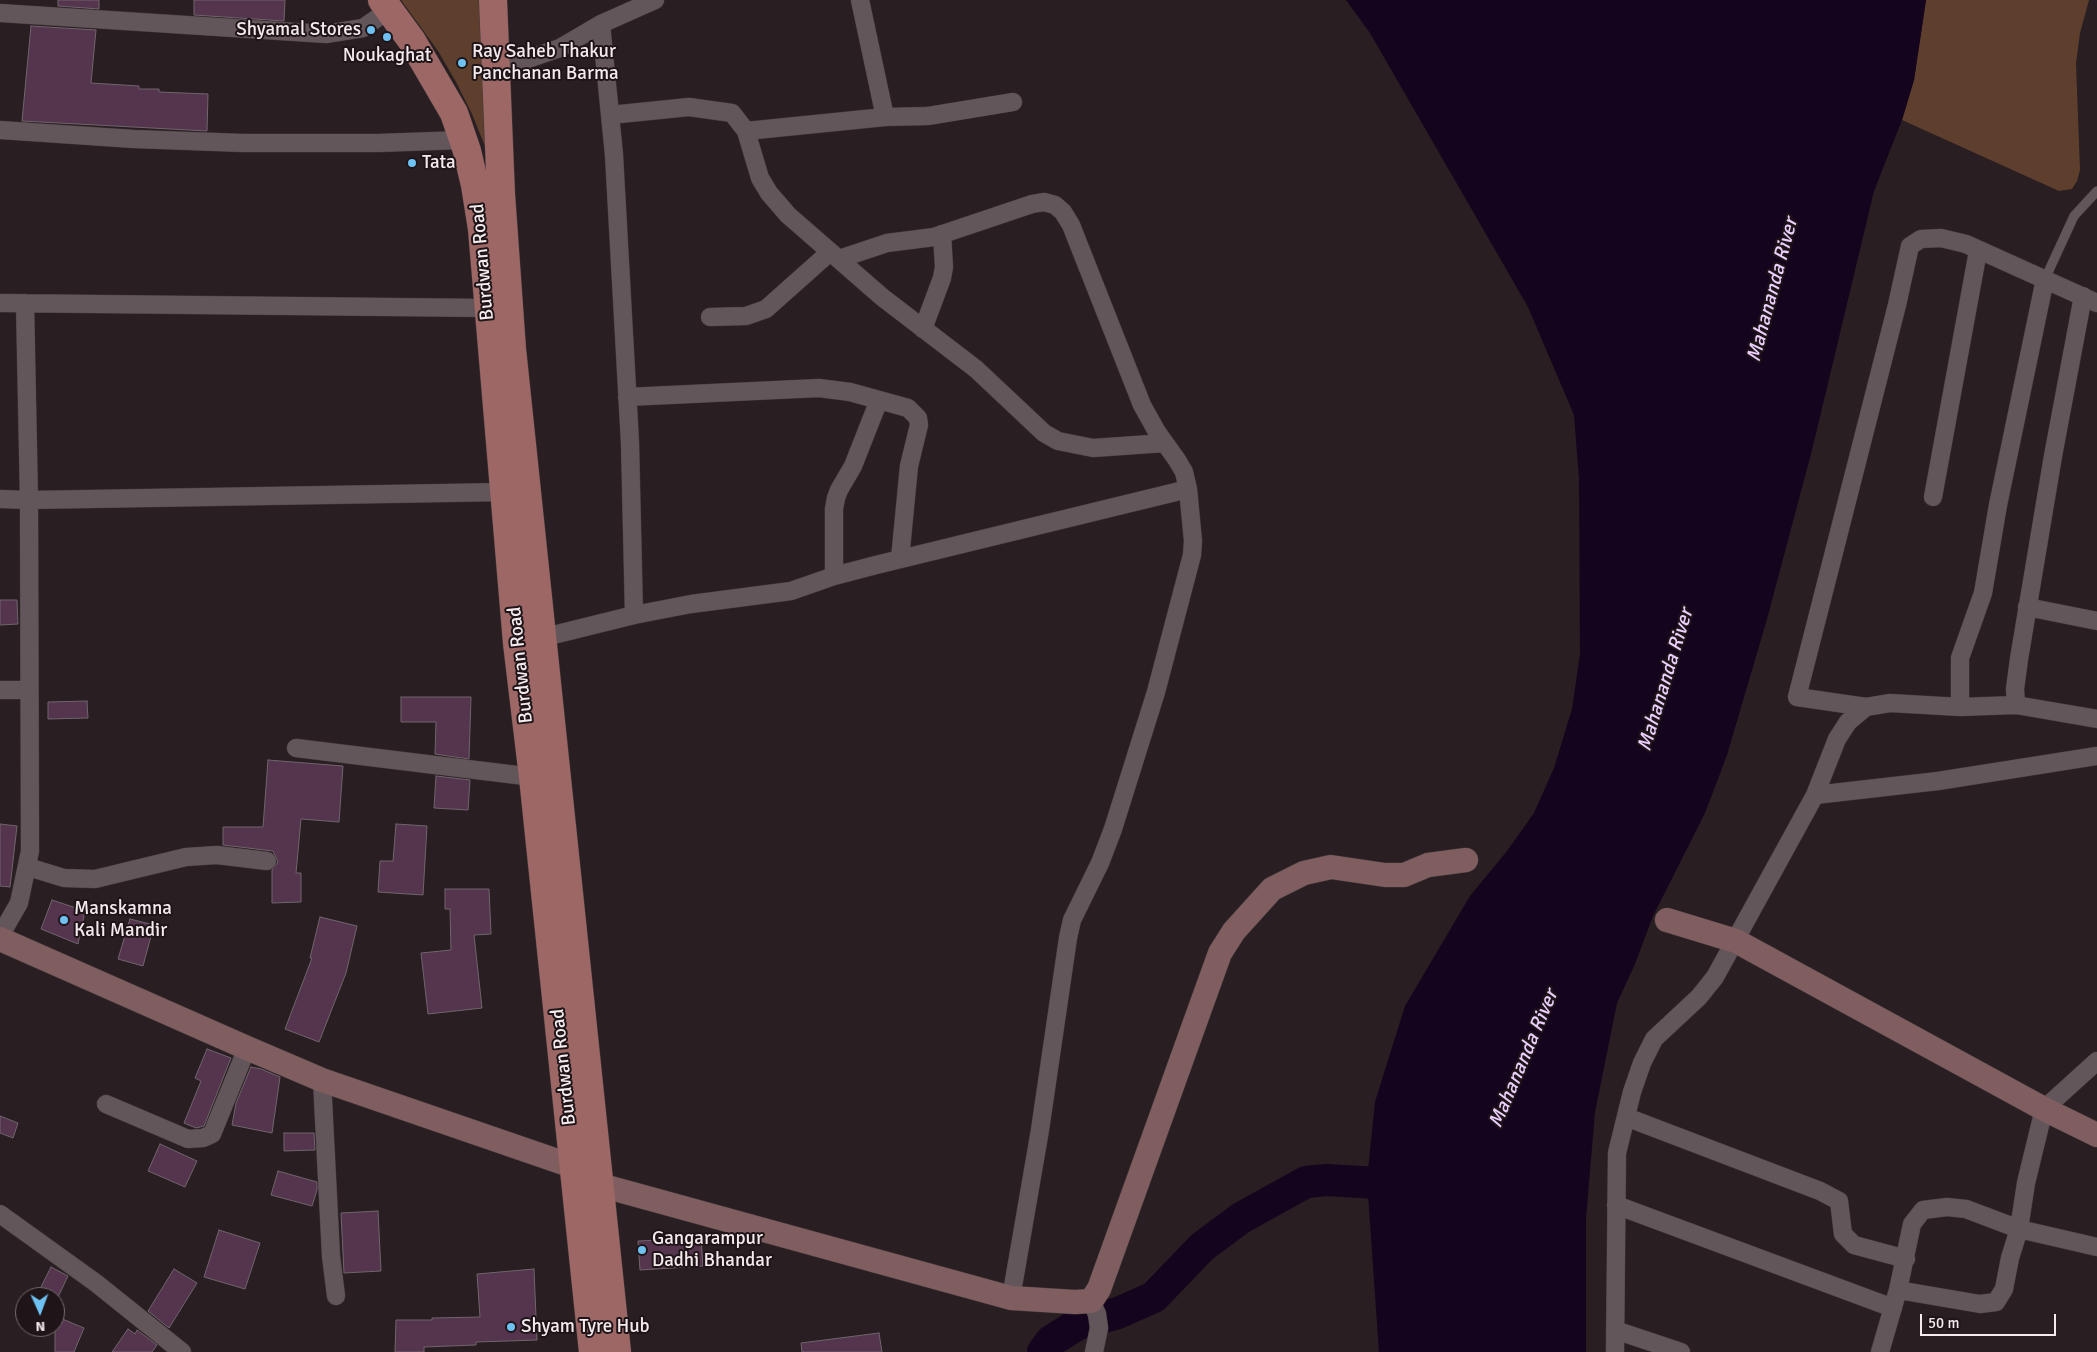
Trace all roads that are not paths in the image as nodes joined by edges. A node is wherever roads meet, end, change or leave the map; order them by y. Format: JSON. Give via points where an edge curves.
{"nodes":[{"id":1,"x":492,"y":0,"type":"edge"},
{"id":2,"x":655,"y":0,"type":"edge"},
{"id":3,"x":860,"y":0,"type":"edge"},
{"id":4,"x":386,"y":4,"type":"edge"},
{"id":5,"x":0,"y":13,"type":"edge"},
{"id":6,"x":601,"y":24,"type":"junction"},
{"id":7,"x":497,"y":67,"type":"junction"},
{"id":8,"x":1013,"y":102,"type":"dead end"},
{"id":9,"x":610,"y":115,"type":"junction"},
{"id":10,"x":885,"y":117,"type":"junction"},
{"id":11,"x":0,"y":130,"type":"edge"},
{"id":12,"x":746,"y":131,"type":"junction"},
{"id":13,"x":463,"y":140,"type":"junction"},
{"id":14,"x":2097,"y":192,"type":"edge"},
{"id":15,"x":942,"y":234,"type":"junction"},
{"id":16,"x":493,"y":239,"type":"junction"},
{"id":17,"x":1978,"y":251,"type":"junction"},
{"id":18,"x":835,"y":256,"type":"junction"},
{"id":19,"x":2045,"y":279,"type":"junction"},
{"id":20,"x":2090,"y":299,"type":"edge"},
{"id":21,"x":0,"y":303,"type":"edge"},
{"id":22,"x":25,"y":303,"type":"junction"},
{"id":23,"x":487,"y":308,"type":"junction"},
{"id":24,"x":710,"y":317,"type":"dead end"},
{"id":25,"x":923,"y":329,"type":"junction"},
{"id":26,"x":627,"y":397,"type":"junction"},
{"id":27,"x":879,"y":400,"type":"junction"},
{"id":28,"x":1164,"y":443,"type":"junction"},
{"id":29,"x":1188,"y":489,"type":"junction"},
{"id":30,"x":504,"y":492,"type":"junction"},
{"id":31,"x":1933,"y":497,"type":"dead end"},
{"id":32,"x":0,"y":499,"type":"edge"},
{"id":33,"x":29,"y":500,"type":"junction"},
{"id":34,"x":900,"y":559,"type":"junction"},
{"id":35,"x":834,"y":576,"type":"junction"},
{"id":36,"x":2028,"y":607,"type":"junction"},
{"id":37,"x":634,"y":615,"type":"junction"},
{"id":38,"x":2097,"y":621,"type":"edge"},
{"id":39,"x":541,"y":638,"type":"junction"},
{"id":40,"x":0,"y":690,"type":"edge"},
{"id":41,"x":29,"y":690,"type":"junction"},
{"id":42,"x":2016,"y":705,"type":"junction"},
{"id":43,"x":1866,"y":707,"type":"junction"},
{"id":44,"x":1960,"y":707,"type":"junction"},
{"id":45,"x":2097,"y":719,"type":"edge"},
{"id":46,"x":296,"y":748,"type":"dead end"},
{"id":47,"x":2097,"y":756,"type":"edge"},
{"id":48,"x":533,"y":777,"type":"junction"},
{"id":49,"x":1815,"y":795,"type":"junction"},
{"id":50,"x":1466,"y":860,"type":"dead end"},
{"id":51,"x":267,"y":862,"type":"dead end"},
{"id":52,"x":28,"y":867,"type":"junction"},
{"id":53,"x":1667,"y":920,"type":"dead end"},
{"id":54,"x":0,"y":937,"type":"edge"},
{"id":55,"x":1736,"y":941,"type":"junction"},
{"id":56,"x":247,"y":1048,"type":"junction"},
{"id":57,"x":2097,"y":1061,"type":"edge"},
{"id":58,"x":322,"y":1080,"type":"junction"},
{"id":59,"x":106,"y":1104,"type":"dead end"},
{"id":60,"x":2044,"y":1109,"type":"junction"},
{"id":61,"x":1626,"y":1116,"type":"junction"},
{"id":62,"x":2097,"y":1135,"type":"edge"},
{"id":63,"x":575,"y":1167,"type":"junction"},
{"id":64,"x":600,"y":1186,"type":"junction"},
{"id":65,"x":1616,"y":1205,"type":"junction"},
{"id":66,"x":0,"y":1214,"type":"edge"},
{"id":67,"x":2019,"y":1229,"type":"junction"},
{"id":68,"x":2097,"y":1247,"type":"edge"},
{"id":69,"x":1906,"y":1259,"type":"junction"},
{"id":70,"x":1898,"y":1290,"type":"junction"},
{"id":71,"x":336,"y":1296,"type":"dead end"},
{"id":72,"x":1011,"y":1298,"type":"junction"},
{"id":73,"x":1893,"y":1308,"type":"junction"},
{"id":74,"x":601,"y":1315,"type":"junction"},
{"id":75,"x":1615,"y":1330,"type":"junction"},
{"id":76,"x":1096,"y":1332,"type":"edge"},
{"id":77,"x":182,"y":1352,"type":"edge"},
{"id":78,"x":593,"y":1352,"type":"edge"},
{"id":79,"x":617,"y":1352,"type":"edge"},
{"id":80,"x":1615,"y":1352,"type":"edge"},
{"id":81,"x":1681,"y":1352,"type":"edge"},
{"id":82,"x":1880,"y":1352,"type":"edge"}],
"edges":[{"from":1,"to":7,"type":"main road","name":"Burdwan Road"},
{"from":2,"to":6,"type":"street"},
{"from":3,"to":10,"type":"street"},
{"from":4,"to":5,"type":"street","via":[[363,28],[326,34]]},
{"from":4,"to":13,"type":"main road","name":"Burdwan Road","via":[[435,79],[454,113]]},
{"from":6,"to":7,"type":"street","via":[[560,48]]},
{"from":6,"to":9,"type":"street"},
{"from":7,"to":16,"type":"main road","name":"Burdwan Road"},
{"from":8,"to":10,"type":"street","via":[[928,116]]},
{"from":9,"to":12,"type":"street","via":[[702,108],[732,113]]},
{"from":9,"to":26,"type":"street"},
{"from":10,"to":12,"type":"street"},
{"from":11,"to":13,"type":"street","via":[[243,143]]},
{"from":12,"to":18,"type":"street","via":[[760,178],[769,193],[788,215]]},
{"from":13,"to":16,"type":"main road","name":"Burdwan Road"},
{"from":14,"to":19,"type":"lane","via":[[2074,216]]},
{"from":15,"to":18,"type":"street"},
{"from":15,"to":25,"type":"street","via":[[942,278]]},
{"from":15,"to":28,"type":"street","via":[[1032,204],[1044,202],[1064,212],[1142,404]]},
{"from":16,"to":23,"type":"main road","name":"Burdwan Road"},
{"from":16,"to":39,"type":"main road","name":"Burdwan Road","via":[[512,349]]},
{"from":17,"to":19,"type":"street"},
{"from":17,"to":31,"type":"street"},
{"from":17,"to":43,"type":"street","via":[[1966,244],[1941,238],[1921,239],[1910,246],[1797,697]]},
{"from":18,"to":24,"type":"street","via":[[766,309],[746,316]]},
{"from":18,"to":25,"type":"street"},
{"from":19,"to":20,"type":"street"},
{"from":19,"to":44,"type":"street","via":[[1998,505],[1985,585],[1960,658]]},
{"from":20,"to":36,"type":"street"},
{"from":21,"to":22,"type":"street"},
{"from":22,"to":23,"type":"street"},
{"from":22,"to":33,"type":"street"},
{"from":23,"to":30,"type":"main road","name":"Burdwan Road"},
{"from":25,"to":28,"type":"street","via":[[976,369],[1016,409],[1058,442],[1093,448]]},
{"from":26,"to":27,"type":"street","via":[[820,388]]},
{"from":26,"to":37,"type":"street"},
{"from":27,"to":34,"type":"street","via":[[908,408],[918,418],[919,425],[907,486]]},
{"from":27,"to":35,"type":"street","via":[[853,466],[838,490],[834,509]]},
{"from":28,"to":29,"type":"street","via":[[1181,466]]},
{"from":29,"to":34,"type":"street"},
{"from":29,"to":72,"type":"street","via":[[1192,555],[1156,692],[1113,829],[1072,920],[1068,938]]},
{"from":30,"to":33,"type":"street"},
{"from":30,"to":48,"type":"main road","name":"Burdwan Road"},
{"from":32,"to":33,"type":"street"},
{"from":33,"to":41,"type":"street"},
{"from":34,"to":35,"type":"street"},
{"from":35,"to":37,"type":"street","via":[[779,594],[691,604]]},
{"from":36,"to":38,"type":"street"},
{"from":36,"to":42,"type":"street","via":[[2016,682]]},
{"from":37,"to":39,"type":"street"},
{"from":39,"to":64,"type":"main road","name":"Burdwan Road"},
{"from":40,"to":41,"type":"street"},
{"from":41,"to":52,"type":"street"},
{"from":42,"to":44,"type":"street"},
{"from":42,"to":45,"type":"street"},
{"from":43,"to":44,"type":"street","via":[[1890,703]]},
{"from":43,"to":49,"type":"street","via":[[1848,722],[1837,739]]},
{"from":46,"to":48,"type":"street"},
{"from":47,"to":49,"type":"street","via":[[1938,781]]},
{"from":48,"to":63,"type":"main road","name":"Burdwan Road"},
{"from":49,"to":55,"type":"street"},
{"from":50,"to":76,"type":"street","via":[[1428,865],[1404,874],[1385,875],[1331,867],[1304,873],[1272,889],[1234,932],[1220,954],[1099,1289]]},
{"from":51,"to":52,"type":"street","via":[[217,855],[186,857],[95,879],[64,878]]},
{"from":52,"to":54,"type":"street","via":[[19,903]]},
{"from":53,"to":55,"type":"street"},
{"from":54,"to":56,"type":"street"},
{"from":55,"to":60,"type":"street"},
{"from":55,"to":61,"type":"street","via":[[1716,977],[1654,1039],[1642,1064]]},
{"from":56,"to":58,"type":"street"},
{"from":56,"to":59,"type":"street","via":[[212,1134],[203,1138],[188,1139]]},
{"from":57,"to":60,"type":"street"},
{"from":58,"to":63,"type":"street"},
{"from":58,"to":71,"type":"street","via":[[330,1256]]},
{"from":60,"to":62,"type":"street"},
{"from":60,"to":67,"type":"street","via":[[2026,1183]]},
{"from":61,"to":65,"type":"street","via":[[1617,1153]]},
{"from":61,"to":69,"type":"street","via":[[1840,1201],[1843,1234],[1854,1245]]},
{"from":63,"to":74,"type":"main road","name":"Burdwan Road"},
{"from":64,"to":72,"type":"street"},
{"from":64,"to":74,"type":"main road","name":"Burdwan Road"},
{"from":65,"to":73,"type":"street"},
{"from":65,"to":75,"type":"street"},
{"from":66,"to":77,"type":"street","via":[[96,1282]]},
{"from":67,"to":68,"type":"street"},
{"from":67,"to":69,"type":"street","via":[[1966,1209],[1923,1210],[1912,1224]]},
{"from":67,"to":70,"type":"street","via":[[2004,1289],[1996,1302],[1980,1304]]},
{"from":69,"to":70,"type":"street"},
{"from":70,"to":73,"type":"street"},
{"from":72,"to":76,"type":"street","via":[[1075,1302]]},
{"from":73,"to":82,"type":"street"},
{"from":74,"to":78,"type":"main road","name":"Burdwan Road"},
{"from":74,"to":79,"type":"main road","name":"Burdwan Road"},
{"from":75,"to":80,"type":"street"},
{"from":75,"to":81,"type":"street"}]}
